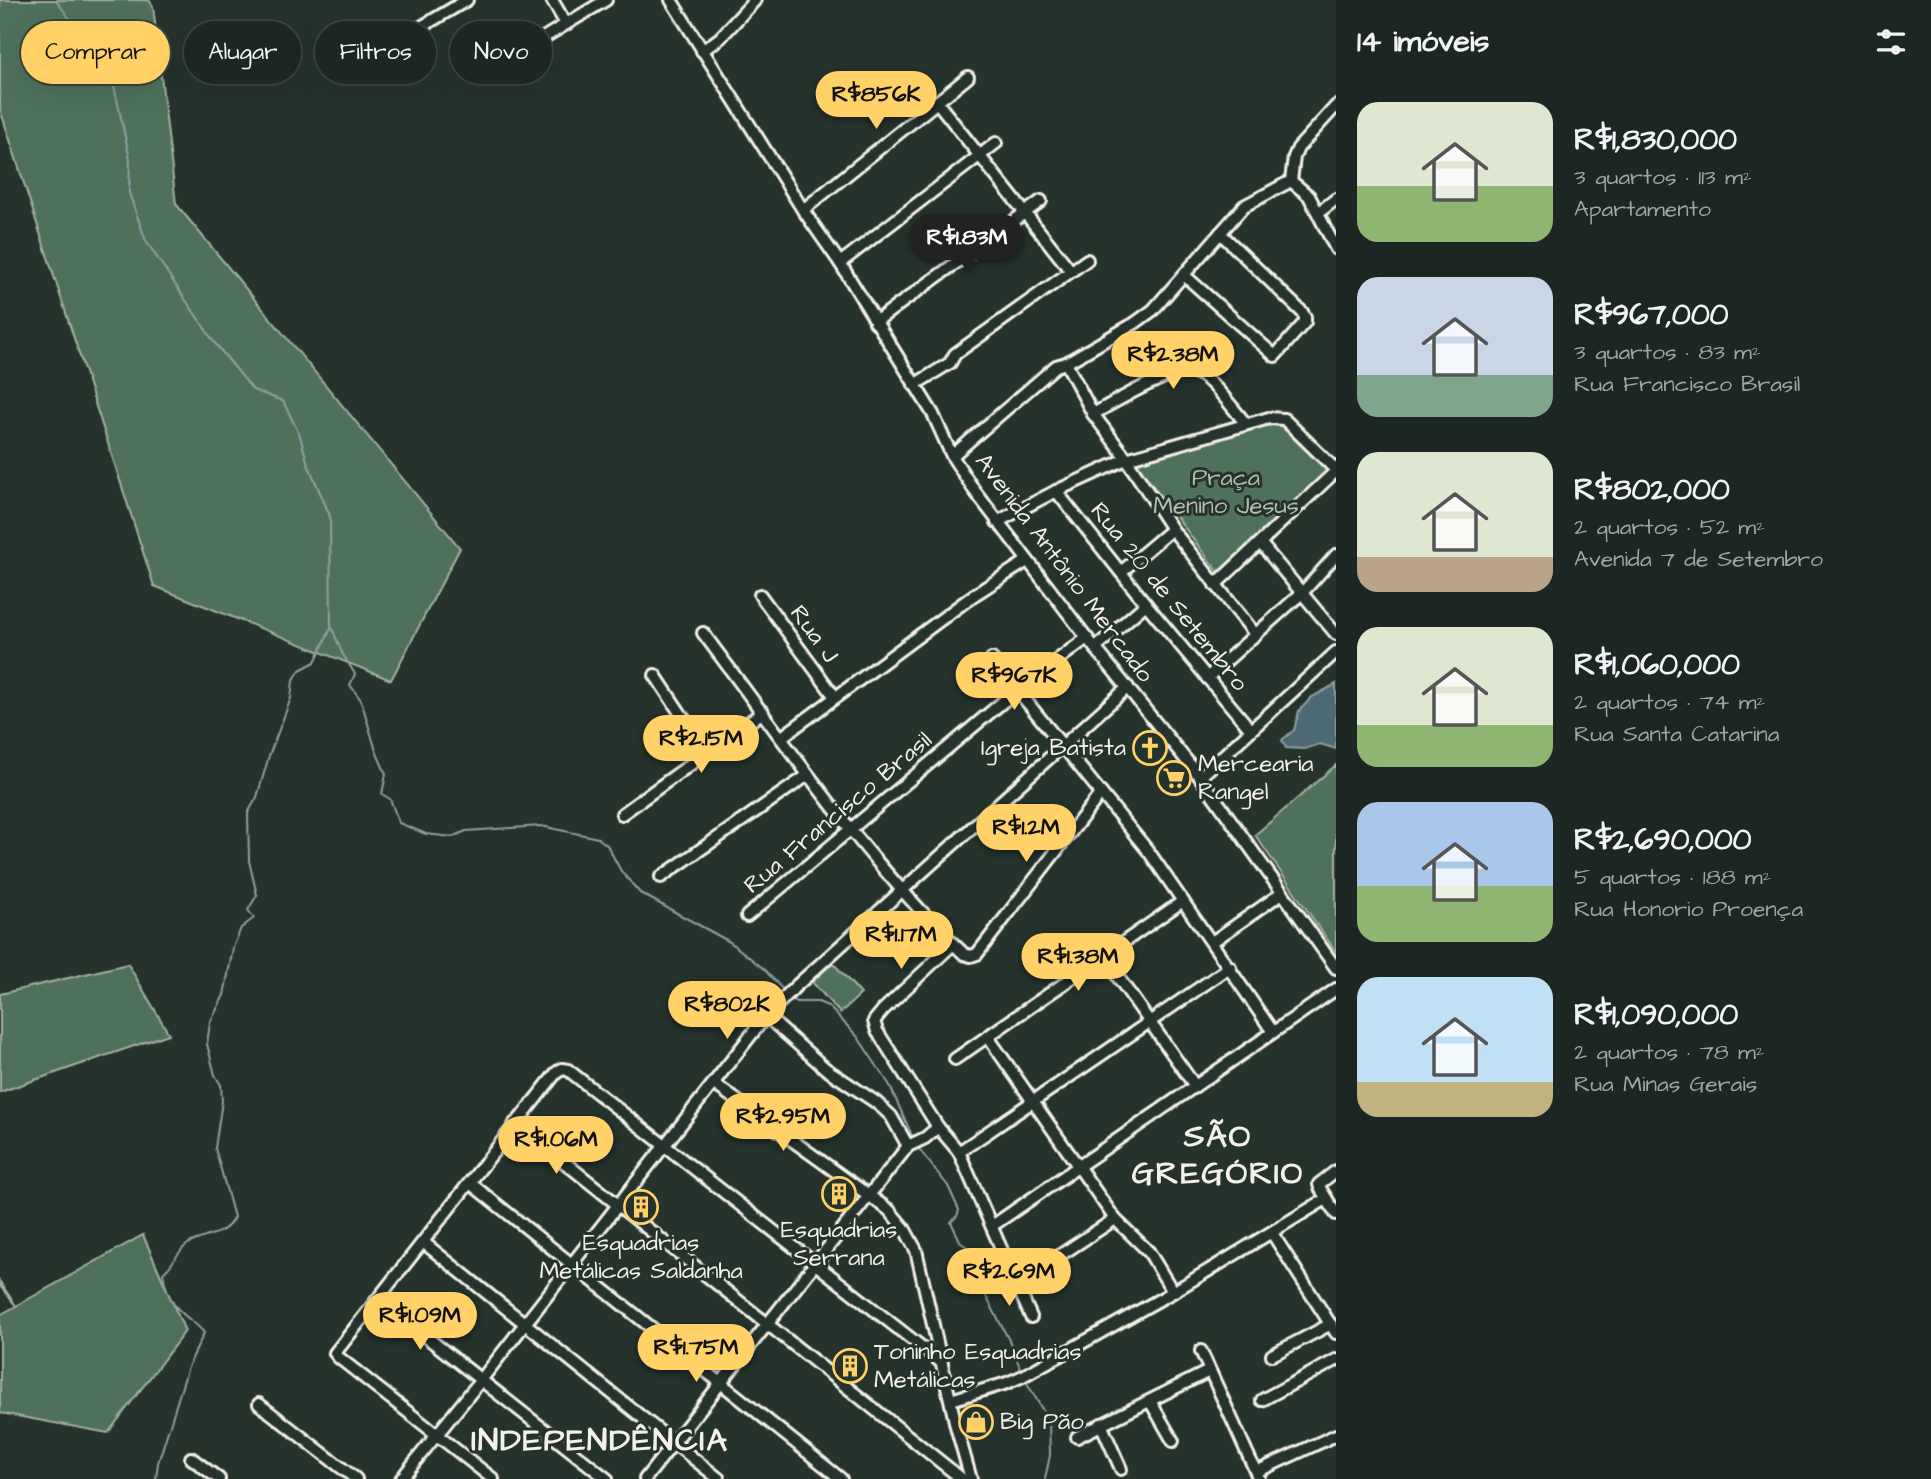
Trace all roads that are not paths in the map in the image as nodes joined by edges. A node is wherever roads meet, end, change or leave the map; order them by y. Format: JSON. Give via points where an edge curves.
{"nodes":[{"id":1,"x":467,"y":0,"type":"edge"},
{"id":2,"x":552,"y":0,"type":"edge"},
{"id":3,"x":605,"y":0,"type":"edge"},
{"id":4,"x":671,"y":0,"type":"edge"},
{"id":5,"x":755,"y":0,"type":"edge"},
{"id":6,"x":431,"y":21,"type":"edge"},
{"id":7,"x":566,"y":24,"type":"junction"},
{"id":8,"x":552,"y":33,"type":"edge"},
{"id":9,"x":702,"y":51,"type":"junction"},
{"id":10,"x":968,"y":77,"type":"dead end"},
{"id":11,"x":937,"y":102,"type":"junction"},
{"id":12,"x":1336,"y":106,"type":"edge"},
{"id":13,"x":996,"y":143,"type":"dead end"},
{"id":14,"x":980,"y":156,"type":"junction"},
{"id":15,"x":1291,"y":181,"type":"junction"},
{"id":16,"x":1336,"y":198,"type":"edge"},
{"id":17,"x":1041,"y":201,"type":"dead end"},
{"id":18,"x":803,"y":209,"type":"junction"},
{"id":19,"x":1025,"y":213,"type":"junction"},
{"id":20,"x":1318,"y":213,"type":"junction"},
{"id":21,"x":1220,"y":233,"type":"junction"},
{"id":22,"x":1336,"y":249,"type":"edge"},
{"id":23,"x":1087,"y":260,"type":"dead end"},
{"id":24,"x":840,"y":263,"type":"junction"},
{"id":25,"x":1071,"y":271,"type":"junction"},
{"id":26,"x":1184,"y":275,"type":"junction"},
{"id":27,"x":875,"y":322,"type":"junction"},
{"id":28,"x":1066,"y":363,"type":"junction"},
{"id":29,"x":914,"y":385,"type":"junction"},
{"id":30,"x":1093,"y":414,"type":"junction"},
{"id":31,"x":1246,"y":424,"type":"junction"},
{"id":32,"x":952,"y":456,"type":"junction"},
{"id":33,"x":1126,"y":459,"type":"junction"},
{"id":34,"x":1336,"y":470,"type":"edge"},
{"id":35,"x":1056,"y":491,"type":"junction"},
{"id":36,"x":997,"y":522,"type":"junction"},
{"id":37,"x":1172,"y":529,"type":"junction"},
{"id":38,"x":1261,"y":544,"type":"junction"},
{"id":39,"x":1336,"y":555,"type":"edge"},
{"id":40,"x":1027,"y":561,"type":"junction"},
{"id":41,"x":1121,"y":572,"type":"junction"},
{"id":42,"x":1215,"y":585,"type":"junction"},
{"id":43,"x":1303,"y":593,"type":"junction"},
{"id":44,"x":760,"y":595,"type":"dead end"},
{"id":45,"x":1146,"y":604,"type":"junction"},
{"id":46,"x":703,"y":633,"type":"dead end"},
{"id":47,"x":1255,"y":634,"type":"junction"},
{"id":48,"x":1336,"y":634,"type":"edge"},
{"id":49,"x":1087,"y":638,"type":"junction"},
{"id":50,"x":1096,"y":648,"type":"junction"},
{"id":51,"x":1336,"y":652,"type":"edge"},
{"id":52,"x":992,"y":659,"type":"dead end"},
{"id":53,"x":654,"y":676,"type":"dead end"},
{"id":54,"x":1207,"y":678,"type":"junction"},
{"id":55,"x":1128,"y":687,"type":"junction"},
{"id":56,"x":1017,"y":690,"type":"junction"},
{"id":57,"x":835,"y":697,"type":"junction"},
{"id":58,"x":763,"y":712,"type":"junction"},
{"id":59,"x":1250,"y":729,"type":"junction"},
{"id":60,"x":782,"y":737,"type":"junction"},
{"id":61,"x":1062,"y":746,"type":"junction"},
{"id":62,"x":706,"y":752,"type":"junction"},
{"id":63,"x":808,"y":775,"type":"junction"},
{"id":64,"x":1200,"y":777,"type":"junction"},
{"id":65,"x":1101,"y":793,"type":"junction"},
{"id":66,"x":622,"y":814,"type":"dead end"},
{"id":67,"x":851,"y":829,"type":"junction"},
{"id":68,"x":662,"y":877,"type":"dead end"},
{"id":69,"x":902,"y":892,"type":"junction"},
{"id":70,"x":1282,"y":893,"type":"junction"},
{"id":71,"x":1183,"y":901,"type":"junction"},
{"id":72,"x":747,"y":916,"type":"dead end"},
{"id":73,"x":1212,"y":942,"type":"junction"},
{"id":74,"x":953,"y":944,"type":"junction"},
{"id":75,"x":1103,"y":956,"type":"junction"},
{"id":76,"x":1230,"y":967,"type":"junction"},
{"id":77,"x":1336,"y":968,"type":"edge"},
{"id":78,"x":1336,"y":989,"type":"edge"},
{"id":79,"x":765,"y":1016,"type":"junction"},
{"id":80,"x":1149,"y":1021,"type":"junction"},
{"id":81,"x":1273,"y":1032,"type":"junction"},
{"id":82,"x":988,"y":1037,"type":"junction"},
{"id":83,"x":955,"y":1059,"type":"dead end"},
{"id":84,"x":714,"y":1084,"type":"junction"},
{"id":85,"x":1195,"y":1086,"type":"junction"},
{"id":86,"x":1035,"y":1101,"type":"junction"},
{"id":87,"x":515,"y":1123,"type":"junction"},
{"id":88,"x":938,"y":1127,"type":"junction"},
{"id":89,"x":925,"y":1138,"type":"junction"},
{"id":90,"x":950,"y":1140,"type":"junction"},
{"id":91,"x":664,"y":1144,"type":"junction"},
{"id":92,"x":910,"y":1145,"type":"junction"},
{"id":93,"x":959,"y":1152,"type":"junction"},
{"id":94,"x":1079,"y":1166,"type":"junction"},
{"id":95,"x":1336,"y":1171,"type":"edge"},
{"id":96,"x":470,"y":1183,"type":"junction"},
{"id":97,"x":870,"y":1197,"type":"junction"},
{"id":98,"x":1326,"y":1199,"type":"junction"},
{"id":99,"x":617,"y":1204,"type":"junction"},
{"id":100,"x":1336,"y":1214,"type":"edge"},
{"id":101,"x":1115,"y":1219,"type":"junction"},
{"id":102,"x":992,"y":1226,"type":"junction"},
{"id":103,"x":1272,"y":1233,"type":"junction"},
{"id":104,"x":423,"y":1242,"type":"junction"},
{"id":105,"x":570,"y":1264,"type":"junction"},
{"id":106,"x":817,"y":1264,"type":"junction"},
{"id":107,"x":1015,"y":1285,"type":"junction"},
{"id":108,"x":1173,"y":1292,"type":"junction"},
{"id":109,"x":378,"y":1299,"type":"junction"},
{"id":110,"x":1031,"y":1317,"type":"dead end"},
{"id":111,"x":523,"y":1324,"type":"junction"},
{"id":112,"x":770,"y":1324,"type":"junction"},
{"id":113,"x":1334,"y":1329,"type":"edge"},
{"id":114,"x":1201,"y":1351,"type":"dead end"},
{"id":115,"x":1272,"y":1356,"type":"dead end"},
{"id":116,"x":1336,"y":1360,"type":"edge"},
{"id":117,"x":942,"y":1363,"type":"junction"},
{"id":118,"x":1209,"y":1371,"type":"junction"},
{"id":119,"x":481,"y":1380,"type":"junction"},
{"id":120,"x":721,"y":1384,"type":"junction"},
{"id":121,"x":951,"y":1400,"type":"junction"},
{"id":122,"x":1262,"y":1400,"type":"dead end"},
{"id":123,"x":1150,"y":1401,"type":"junction"},
{"id":124,"x":259,"y":1404,"type":"dead end"},
{"id":125,"x":1101,"y":1424,"type":"junction"},
{"id":126,"x":437,"y":1434,"type":"junction"},
{"id":127,"x":1336,"y":1436,"type":"edge"},
{"id":128,"x":1077,"y":1437,"type":"dead end"},
{"id":129,"x":1172,"y":1441,"type":"dead end"},
{"id":130,"x":674,"y":1443,"type":"junction"},
{"id":131,"x":191,"y":1458,"type":"dead end"},
{"id":132,"x":1121,"y":1469,"type":"dead end"},
{"id":133,"x":1257,"y":1476,"type":"edge"},
{"id":134,"x":219,"y":1479,"type":"edge"},
{"id":135,"x":356,"y":1479,"type":"edge"},
{"id":136,"x":401,"y":1479,"type":"edge"},
{"id":137,"x":493,"y":1479,"type":"edge"},
{"id":138,"x":607,"y":1479,"type":"edge"},
{"id":139,"x":645,"y":1479,"type":"edge"},
{"id":140,"x":719,"y":1479,"type":"edge"},
{"id":141,"x":841,"y":1479,"type":"edge"},
{"id":142,"x":962,"y":1479,"type":"edge"},
{"id":143,"x":971,"y":1479,"type":"edge"}],
"edges":[{"from":1,"to":6,"type":"street"},
{"from":2,"to":7,"type":"street"},
{"from":3,"to":7,"type":"street"},
{"from":4,"to":9,"type":"street","name":"Avenida Antônio Mercado"},
{"from":5,"to":9,"type":"street"},
{"from":7,"to":8,"type":"street"},
{"from":9,"to":18,"type":"street","name":"Avenida Antônio Mercado"},
{"from":10,"to":11,"type":"street"},
{"from":11,"to":14,"type":"street"},
{"from":11,"to":18,"type":"street"},
{"from":12,"to":15,"type":"street","via":[[1298,148]]},
{"from":13,"to":14,"type":"street"},
{"from":14,"to":19,"type":"street"},
{"from":14,"to":24,"type":"street"},
{"from":15,"to":20,"type":"street","via":[[1309,196]]},
{"from":15,"to":21,"type":"street","via":[[1244,206]]},
{"from":16,"to":20,"type":"street"},
{"from":17,"to":19,"type":"street"},
{"from":18,"to":24,"type":"street","name":"Avenida Antônio Mercado"},
{"from":19,"to":25,"type":"street"},
{"from":19,"to":27,"type":"street"},
{"from":20,"to":22,"type":"street"},
{"from":21,"to":26,"type":"street"},
{"from":21,"to":26,"type":"street","via":[[1303,312],[1305,322],[1275,356]]},
{"from":23,"to":25,"type":"street"},
{"from":24,"to":27,"type":"street","name":"Avenida Antônio Mercado"},
{"from":25,"to":29,"type":"street"},
{"from":26,"to":28,"type":"street","via":[[1143,317]]},
{"from":27,"to":29,"type":"street","name":"Avenida Antônio Mercado"},
{"from":28,"to":30,"type":"street"},
{"from":28,"to":32,"type":"street","via":[[1044,375]]},
{"from":29,"to":32,"type":"street","name":"Avenida Antônio Mercado"},
{"from":30,"to":31,"type":"street","via":[[1185,371],[1208,382]]},
{"from":30,"to":33,"type":"street"},
{"from":31,"to":33,"type":"street"},
{"from":31,"to":34,"type":"street","via":[[1284,419]]},
{"from":32,"to":36,"type":"street","name":"Avenida Antônio Mercado"},
{"from":33,"to":35,"type":"street"},
{"from":33,"to":37,"type":"street"},
{"from":34,"to":38,"type":"street"},
{"from":35,"to":36,"type":"street"},
{"from":35,"to":41,"type":"street","name":"Rua 20 de Setembro"},
{"from":36,"to":40,"type":"street","name":"Avenida Antônio Mercado"},
{"from":37,"to":41,"type":"street"},
{"from":37,"to":42,"type":"street"},
{"from":38,"to":42,"type":"street"},
{"from":38,"to":43,"type":"street"},
{"from":39,"to":43,"type":"street"},
{"from":40,"to":49,"type":"street","name":"Avenida Antônio Mercado"},
{"from":40,"to":57,"type":"street"},
{"from":41,"to":45,"type":"street","name":"Rua 20 de Setembro"},
{"from":42,"to":47,"type":"street"},
{"from":43,"to":47,"type":"street"},
{"from":43,"to":48,"type":"street"},
{"from":44,"to":57,"type":"street","name":"Rua J"},
{"from":45,"to":50,"type":"street"},
{"from":45,"to":54,"type":"street","name":"Rua 20 de Setembro"},
{"from":46,"to":58,"type":"street"},
{"from":47,"to":54,"type":"street"},
{"from":49,"to":50,"type":"street","name":"Avenida Antônio Mercado"},
{"from":49,"to":56,"type":"street","name":"Rua Francisco Brasil"},
{"from":50,"to":55,"type":"street","name":"Avenida Antônio Mercado"},
{"from":51,"to":59,"type":"street"},
{"from":52,"to":56,"type":"street"},
{"from":53,"to":62,"type":"street"},
{"from":54,"to":59,"type":"street","name":"Rua 20 de Setembro"},
{"from":55,"to":61,"type":"street"},
{"from":55,"to":64,"type":"street","name":"Avenida Antônio Mercado"},
{"from":56,"to":61,"type":"street"},
{"from":56,"to":67,"type":"street","name":"Rua Francisco Brasil"},
{"from":57,"to":60,"type":"street"},
{"from":58,"to":60,"type":"street"},
{"from":58,"to":62,"type":"street"},
{"from":59,"to":64,"type":"street"},
{"from":60,"to":63,"type":"street"},
{"from":61,"to":65,"type":"street"},
{"from":61,"to":69,"type":"street"},
{"from":62,"to":66,"type":"street"},
{"from":63,"to":67,"type":"street"},
{"from":63,"to":68,"type":"street"},
{"from":64,"to":70,"type":"street","name":"Avenida Antônio Mercado"},
{"from":65,"to":71,"type":"street"},
{"from":65,"to":74,"type":"street","via":[[977,954],[964,954]]},
{"from":67,"to":69,"type":"street"},
{"from":67,"to":72,"type":"street","name":"Rua Francisco Brasil"},
{"from":69,"to":74,"type":"street"},
{"from":69,"to":79,"type":"street"},
{"from":70,"to":73,"type":"street"},
{"from":70,"to":77,"type":"street","name":"Avenida Antônio Mercado"},
{"from":71,"to":73,"type":"street"},
{"from":71,"to":75,"type":"street"},
{"from":73,"to":76,"type":"street"},
{"from":74,"to":88,"type":"street","via":[[874,1021]]},
{"from":75,"to":80,"type":"street"},
{"from":75,"to":82,"type":"street"},
{"from":76,"to":80,"type":"street"},
{"from":76,"to":81,"type":"street"},
{"from":78,"to":81,"type":"street"},
{"from":79,"to":84,"type":"street"},
{"from":79,"to":92,"type":"street","via":[[826,1069],[877,1103]]},
{"from":80,"to":85,"type":"street"},
{"from":80,"to":86,"type":"street"},
{"from":81,"to":85,"type":"street"},
{"from":82,"to":83,"type":"street"},
{"from":82,"to":86,"type":"street"},
{"from":84,"to":91,"type":"street"},
{"from":84,"to":97,"type":"street"},
{"from":85,"to":94,"type":"street"},
{"from":86,"to":93,"type":"street"},
{"from":86,"to":94,"type":"street"},
{"from":87,"to":91,"type":"street","via":[[562,1069]]},
{"from":87,"to":96,"type":"street"},
{"from":87,"to":99,"type":"street"},
{"from":88,"to":89,"type":"street"},
{"from":88,"to":90,"type":"street"},
{"from":89,"to":90,"type":"street"},
{"from":89,"to":92,"type":"street"},
{"from":90,"to":93,"type":"street"},
{"from":91,"to":99,"type":"street"},
{"from":91,"to":106,"type":"street"},
{"from":92,"to":97,"type":"street"},
{"from":93,"to":102,"type":"street"},
{"from":94,"to":101,"type":"street"},
{"from":94,"to":102,"type":"street"},
{"from":95,"to":98,"type":"street","via":[[1319,1184]]},
{"from":96,"to":104,"type":"street"},
{"from":96,"to":105,"type":"street"},
{"from":97,"to":106,"type":"street"},
{"from":97,"to":117,"type":"street","via":[[889,1210],[916,1250]]},
{"from":98,"to":100,"type":"street"},
{"from":98,"to":103,"type":"street"},
{"from":99,"to":105,"type":"street"},
{"from":99,"to":112,"type":"street"},
{"from":101,"to":107,"type":"street"},
{"from":101,"to":108,"type":"street","via":[[1149,1252]]},
{"from":102,"to":107,"type":"street"},
{"from":103,"to":108,"type":"street"},
{"from":103,"to":113,"type":"street"},
{"from":104,"to":109,"type":"street"},
{"from":104,"to":111,"type":"street"},
{"from":105,"to":111,"type":"street"},
{"from":105,"to":120,"type":"street"},
{"from":106,"to":112,"type":"street"},
{"from":106,"to":117,"type":"street"},
{"from":107,"to":110,"type":"street"},
{"from":108,"to":121,"type":"street","via":[[1023,1376]]},
{"from":109,"to":119,"type":"street"},
{"from":109,"to":126,"type":"street","via":[[335,1353]]},
{"from":111,"to":119,"type":"street"},
{"from":111,"to":130,"type":"street"},
{"from":112,"to":120,"type":"street"},
{"from":112,"to":142,"type":"street"},
{"from":113,"to":115,"type":"street"},
{"from":114,"to":118,"type":"street"},
{"from":116,"to":122,"type":"street"},
{"from":117,"to":121,"type":"street"},
{"from":118,"to":123,"type":"street"},
{"from":118,"to":133,"type":"street"},
{"from":119,"to":126,"type":"street"},
{"from":119,"to":138,"type":"street"},
{"from":120,"to":130,"type":"street"},
{"from":120,"to":141,"type":"street"},
{"from":121,"to":143,"type":"street"},
{"from":123,"to":125,"type":"street"},
{"from":123,"to":129,"type":"street"},
{"from":124,"to":135,"type":"street"},
{"from":125,"to":128,"type":"street"},
{"from":125,"to":132,"type":"street"},
{"from":126,"to":136,"type":"street"},
{"from":126,"to":137,"type":"street"},
{"from":127,"to":133,"type":"street"},
{"from":130,"to":139,"type":"street"},
{"from":130,"to":140,"type":"street"},
{"from":131,"to":134,"type":"street"}]}
